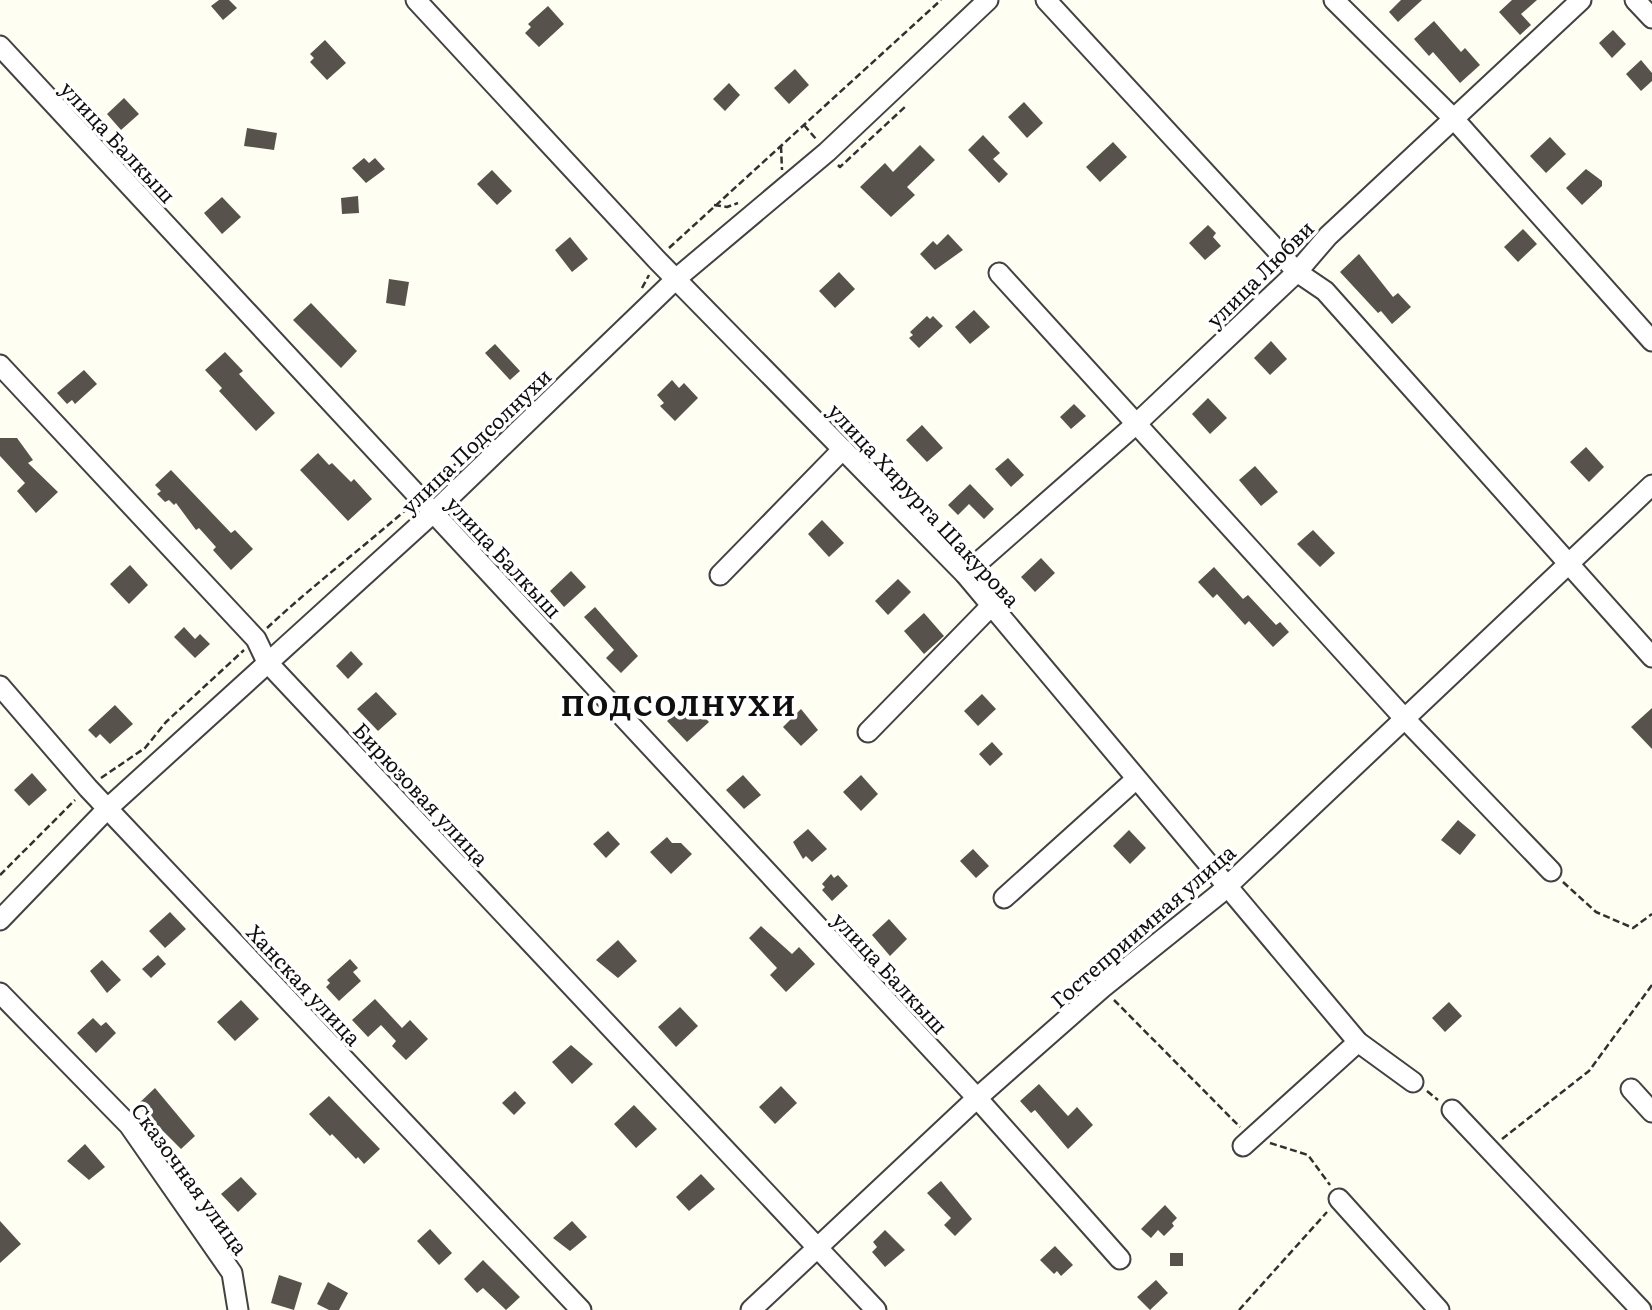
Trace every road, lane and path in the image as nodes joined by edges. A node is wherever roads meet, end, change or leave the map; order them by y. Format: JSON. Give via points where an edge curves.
{"nodes":[{"id":1,"x":416,"y":0,"type":"edge"},
{"id":2,"x":941,"y":0,"type":"edge"},
{"id":3,"x":988,"y":0,"type":"edge"},
{"id":4,"x":1046,"y":0,"type":"edge"},
{"id":5,"x":1334,"y":0,"type":"edge"},
{"id":6,"x":1581,"y":0,"type":"edge"},
{"id":7,"x":1635,"y":0,"type":"edge"},
{"id":8,"x":1652,"y":18,"type":"edge"},
{"id":9,"x":0,"y":46,"type":"edge"},
{"id":10,"x":1454,"y":119,"type":"junction"},
{"id":11,"x":780,"y":146,"type":"junction"},
{"id":12,"x":782,"y":170,"type":"dead end"},
{"id":13,"x":657,"y":260,"type":"junction"},
{"id":14,"x":1297,"y":272,"type":"junction"},
{"id":15,"x":999,"y":273,"type":"dead end"},
{"id":16,"x":677,"y":278,"type":"junction"},
{"id":17,"x":640,"y":291,"type":"dead end"},
{"id":18,"x":1652,"y":341,"type":"edge"},
{"id":19,"x":0,"y":365,"type":"edge"},
{"id":20,"x":540,"y":385,"type":"dead end"},
{"id":21,"x":1136,"y":424,"type":"junction"},
{"id":22,"x":843,"y":449,"type":"junction"},
{"id":23,"x":1652,"y":485,"type":"edge"},
{"id":24,"x":420,"y":497,"type":"junction"},
{"id":25,"x":434,"y":512,"type":"junction"},
{"id":26,"x":1567,"y":564,"type":"junction"},
{"id":27,"x":965,"y":574,"type":"junction"},
{"id":28,"x":720,"y":575,"type":"dead end"},
{"id":29,"x":991,"y":606,"type":"junction"},
{"id":30,"x":256,"y":639,"type":"junction"},
{"id":31,"x":1652,"y":657,"type":"edge"},
{"id":32,"x":268,"y":662,"type":"junction"},
{"id":33,"x":0,"y":685,"type":"edge"},
{"id":34,"x":1404,"y":719,"type":"junction"},
{"id":35,"x":868,"y":732,"type":"dead end"},
{"id":36,"x":1135,"y":780,"type":"junction"},
{"id":37,"x":88,"y":788,"type":"junction"},
{"id":38,"x":108,"y":808,"type":"junction"},
{"id":39,"x":1551,"y":871,"type":"joint"},
{"id":40,"x":0,"y":875,"type":"edge"},
{"id":41,"x":1224,"y":887,"type":"junction"},
{"id":42,"x":1004,"y":898,"type":"dead end"},
{"id":43,"x":1652,"y":914,"type":"edge"},
{"id":44,"x":0,"y":920,"type":"edge"},
{"id":45,"x":1652,"y":985,"type":"edge"},
{"id":46,"x":1102,"y":988,"type":"junction"},
{"id":47,"x":0,"y":993,"type":"edge"},
{"id":48,"x":1358,"y":1042,"type":"junction"},
{"id":49,"x":1413,"y":1082,"type":"joint"},
{"id":50,"x":1631,"y":1089,"type":"dead end"},
{"id":51,"x":977,"y":1098,"type":"junction"},
{"id":52,"x":1452,"y":1110,"type":"joint"},
{"id":53,"x":1652,"y":1112,"type":"edge"},
{"id":54,"x":1247,"y":1142,"type":"junction"},
{"id":55,"x":1489,"y":1149,"type":"junction"},
{"id":56,"x":1339,"y":1199,"type":"junction"},
{"id":57,"x":817,"y":1247,"type":"junction"},
{"id":58,"x":1120,"y":1258,"type":"dead end"},
{"id":59,"x":238,"y":1310,"type":"edge"},
{"id":60,"x":581,"y":1310,"type":"edge"},
{"id":61,"x":751,"y":1310,"type":"edge"},
{"id":62,"x":876,"y":1310,"type":"edge"},
{"id":63,"x":1239,"y":1310,"type":"edge"},
{"id":64,"x":1439,"y":1310,"type":"edge"},
{"id":65,"x":1641,"y":1310,"type":"edge"}],
"edges":[{"from":1,"to":13,"type":"street","name":"улица Хирурга Шакурова"},
{"from":2,"to":11,"type":"path"},
{"from":3,"to":16,"type":"street","name":"улица Подсолнухи","via":[[827,152]]},
{"from":4,"to":14,"type":"street"},
{"from":5,"to":10,"type":"street"},
{"from":6,"to":10,"type":"street","name":"улица Любви"},
{"from":7,"to":8,"type":"street"},
{"from":9,"to":24,"type":"street","name":"улица Балкыш"},
{"from":10,"to":14,"type":"street","name":"улица Любви","via":[[1328,236]]},
{"from":10,"to":18,"type":"street"},
{"from":11,"to":12,"type":"path"},
{"from":11,"to":13,"type":"path"},
{"from":13,"to":16,"type":"street","name":"улица Хирурга Шакурова"},
{"from":13,"to":17,"type":"path"},
{"from":14,"to":21,"type":"street","name":"улица Любви"},
{"from":14,"to":26,"type":"street","via":[[1325,290]]},
{"from":15,"to":21,"type":"street"},
{"from":16,"to":22,"type":"street","name":"улица Хирурга Шакурова"},
{"from":16,"to":25,"type":"street","name":"улица Подсолнухи"},
{"from":19,"to":30,"type":"street","name":"Бирюзовая улица"},
{"from":20,"to":24,"type":"path"},
{"from":21,"to":27,"type":"street","name":"улица Любви"},
{"from":21,"to":34,"type":"street"},
{"from":22,"to":27,"type":"street","name":"улица Хирурга Шакурова"},
{"from":22,"to":28,"type":"street"},
{"from":23,"to":26,"type":"street","name":"Гостеприимная улица"},
{"from":24,"to":25,"type":"street","name":"улица Балкыш"},
{"from":24,"to":30,"type":"path"},
{"from":25,"to":32,"type":"street","name":"улица Подсолнухи"},
{"from":25,"to":51,"type":"street","name":"улица Балкыш"},
{"from":26,"to":31,"type":"street"},
{"from":26,"to":34,"type":"street","name":"Гостеприимная улица"},
{"from":27,"to":29,"type":"street","name":"улица Хирурга Шакурова"},
{"from":29,"to":35,"type":"street"},
{"from":29,"to":36,"type":"street","name":"улица Хирурга Шакурова"},
{"from":30,"to":32,"type":"street","name":"Бирюзовая улица"},
{"from":30,"to":37,"type":"path","via":[[166,722],[145,748]]},
{"from":32,"to":38,"type":"street","name":"улица Подсолнухи"},
{"from":32,"to":57,"type":"street","name":"Бирюзовая улица"},
{"from":33,"to":37,"type":"street","name":"Ханская улица"},
{"from":34,"to":39,"type":"street"},
{"from":34,"to":41,"type":"street","name":"Гостеприимная улица"},
{"from":36,"to":41,"type":"street","name":"улица Хирурга Шакурова"},
{"from":36,"to":42,"type":"street"},
{"from":37,"to":38,"type":"street","name":"Ханская улица"},
{"from":37,"to":40,"type":"path"},
{"from":38,"to":44,"type":"street","name":"улица Подсолнухи"},
{"from":38,"to":60,"type":"street","name":"Ханская улица"},
{"from":39,"to":43,"type":"path","via":[[1596,912],[1621,923],[1633,928]]},
{"from":41,"to":46,"type":"street","name":"Гостеприимная улица"},
{"from":41,"to":48,"type":"street","name":"улица Хирурга Шакурова"},
{"from":45,"to":55,"type":"path","via":[[1589,1071]]},
{"from":46,"to":51,"type":"street","name":"Гостеприимная улица"},
{"from":46,"to":54,"type":"path"},
{"from":47,"to":59,"type":"street","name":"Сказочная улица","via":[[129,1125],[232,1273]]},
{"from":48,"to":49,"type":"street","name":"улица Хирурга Шакурова"},
{"from":48,"to":54,"type":"street"},
{"from":49,"to":52,"type":"path"},
{"from":50,"to":53,"type":"street"},
{"from":51,"to":57,"type":"street","name":"Гостеприимная улица"},
{"from":51,"to":58,"type":"street","name":"улица Балкыш"},
{"from":52,"to":55,"type":"street"},
{"from":54,"to":56,"type":"path","via":[[1308,1154]]},
{"from":55,"to":65,"type":"street"},
{"from":56,"to":63,"type":"path"},
{"from":56,"to":64,"type":"street"},
{"from":57,"to":61,"type":"street","name":"Гостеприимная улица"},
{"from":57,"to":62,"type":"street","name":"Бирюзовая улица"}]}
